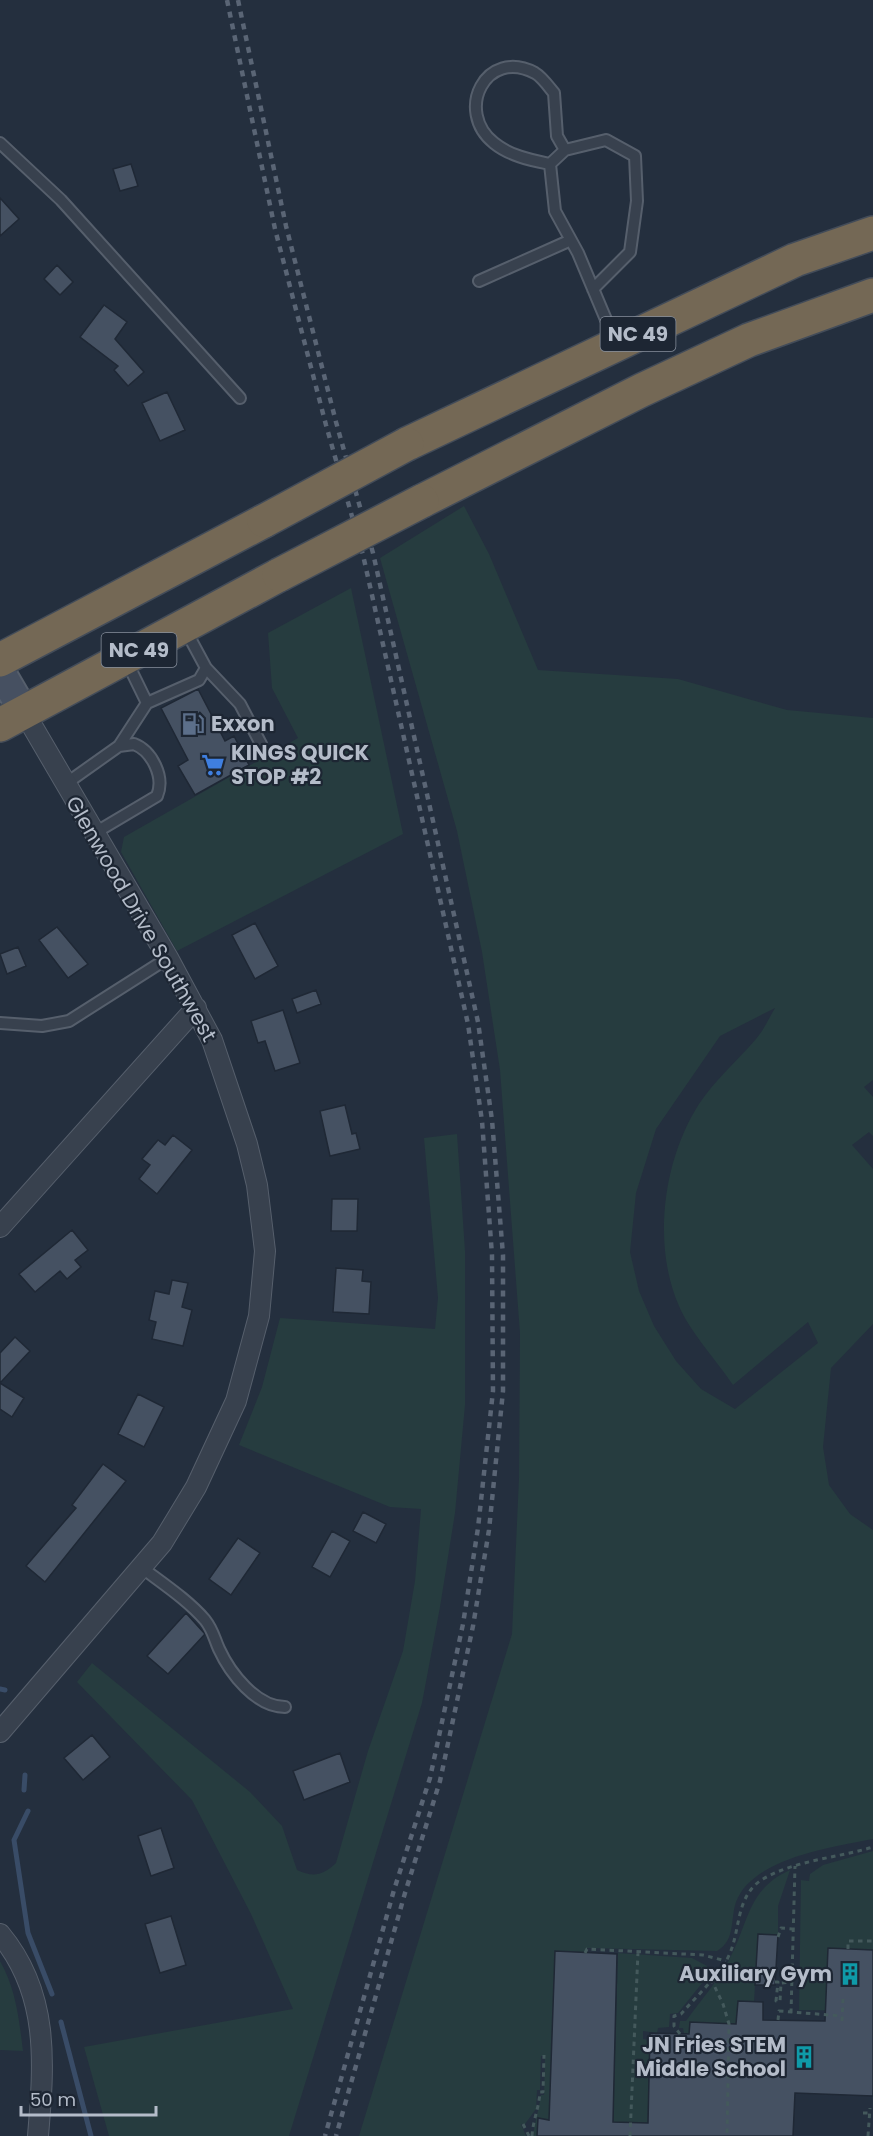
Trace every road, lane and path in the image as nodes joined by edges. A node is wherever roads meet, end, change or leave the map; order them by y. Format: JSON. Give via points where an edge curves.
{"nodes":[{"id":1,"x":0,"y":143,"type":"edge"},
{"id":2,"x":565,"y":150,"type":"junction"},
{"id":3,"x":550,"y":164,"type":"junction"},
{"id":4,"x":873,"y":233,"type":"edge"},
{"id":5,"x":571,"y":240,"type":"junction"},
{"id":6,"x":479,"y":281,"type":"dead end"},
{"id":7,"x":593,"y":289,"type":"junction"},
{"id":8,"x":873,"y":295,"type":"edge"},
{"id":9,"x":616,"y":344,"type":"junction"},
{"id":10,"x":240,"y":398,"type":"dead end"},
{"id":11,"x":184,"y":626,"type":"junction"},
{"id":12,"x":125,"y":657,"type":"junction"},
{"id":13,"x":0,"y":660,"type":"edge"},
{"id":14,"x":206,"y":668,"type":"junction"},
{"id":15,"x":0,"y":671,"type":"edge"},
{"id":16,"x":147,"y":703,"type":"junction"},
{"id":17,"x":12,"y":718,"type":"edge"},
{"id":18,"x":261,"y":744,"type":"dead end"},
{"id":19,"x":119,"y":746,"type":"junction"},
{"id":20,"x":64,"y":785,"type":"junction"},
{"id":21,"x":93,"y":834,"type":"junction"},
{"id":22,"x":168,"y":958,"type":"junction"},
{"id":23,"x":196,"y":1008,"type":"junction"},
{"id":24,"x":0,"y":1023,"type":"edge"},
{"id":25,"x":0,"y":1227,"type":"edge"},
{"id":26,"x":141,"y":1567,"type":"junction"},
{"id":27,"x":285,"y":1707,"type":"dead end"},
{"id":28,"x":0,"y":1732,"type":"edge"},
{"id":29,"x":873,"y":1847,"type":"edge"},
{"id":30,"x":795,"y":1866,"type":"junction"},
{"id":31,"x":792,"y":1929,"type":"junction"},
{"id":32,"x":0,"y":1934,"type":"edge"},
{"id":33,"x":778,"y":1937,"type":"dead end"},
{"id":34,"x":873,"y":1941,"type":"edge"},
{"id":35,"x":848,"y":1949,"type":"dead end"},
{"id":36,"x":638,"y":1952,"type":"junction"},
{"id":37,"x":585,"y":1953,"type":"dead end"},
{"id":38,"x":726,"y":1961,"type":"junction"},
{"id":39,"x":711,"y":1980,"type":"junction"},
{"id":40,"x":791,"y":1982,"type":"junction"},
{"id":41,"x":776,"y":1983,"type":"dead end"},
{"id":42,"x":843,"y":1999,"type":"dead end"},
{"id":43,"x":791,"y":2013,"type":"junction"},
{"id":44,"x":842,"y":2016,"type":"junction"},
{"id":45,"x":778,"y":2020,"type":"dead end"},
{"id":46,"x":842,"y":2021,"type":"dead end"},
{"id":47,"x":680,"y":2034,"type":"dead end"},
{"id":48,"x":544,"y":2055,"type":"dead end"},
{"id":49,"x":870,"y":2108,"type":"dead end"},
{"id":50,"x":863,"y":2113,"type":"dead end"},
{"id":51,"x":870,"y":2113,"type":"junction"},
{"id":52,"x":523,"y":2124,"type":"dead end"},
{"id":53,"x":871,"y":2126,"type":"edge"},
{"id":54,"x":38,"y":2136,"type":"edge"},
{"id":55,"x":530,"y":2136,"type":"edge"},
{"id":56,"x":630,"y":2136,"type":"edge"},
{"id":57,"x":728,"y":2136,"type":"edge"},
{"id":58,"x":868,"y":2136,"type":"edge"}],
"edges":[{"from":1,"to":10,"type":"lane","via":[[61,201]]},
{"from":2,"to":3,"type":"lane"},
{"from":2,"to":3,"type":"lane","via":[[556,136],[554,93],[536,73],[515,67],[491,72],[474,102],[482,128],[493,142],[523,159]]},
{"from":2,"to":7,"type":"lane","via":[[606,140],[635,156],[637,201],[630,252]]},
{"from":3,"to":5,"type":"lane","via":[[555,211]]},
{"from":4,"to":9,"type":"highway","number":"NC 49","via":[[795,260]]},
{"from":5,"to":6,"type":"lane"},
{"from":5,"to":7,"type":"lane"},
{"from":7,"to":9,"type":"lane"},
{"from":8,"to":11,"type":"highway","name":"NC 49","number":"NC 49","bridge":true,"via":[[748,340],[642,390]]},
{"from":9,"to":13,"type":"highway","number":"NC 49","bridge":true,"via":[[407,444]]},
{"from":11,"to":12,"type":"highway","name":"NC 49","number":"NC 49"},
{"from":11,"to":14,"type":"lane"},
{"from":12,"to":16,"type":"lane"},
{"from":12,"to":17,"type":"highway","name":"NC 49","number":"NC 49"},
{"from":14,"to":16,"type":"lane","via":[[199,680]]},
{"from":14,"to":18,"type":"lane","via":[[240,704]]},
{"from":15,"to":17,"type":"street"},
{"from":16,"to":19,"type":"lane"},
{"from":17,"to":20,"type":"street","name":"Glenwood Drive Southwest"},
{"from":19,"to":20,"type":"lane"},
{"from":19,"to":21,"type":"lane","via":[[134,744],[149,755],[158,774],[159,791],[151,802]]},
{"from":20,"to":21,"type":"street","name":"Glenwood Drive Southwest"},
{"from":21,"to":22,"type":"street","name":"Glenwood Drive Southwest"},
{"from":22,"to":23,"type":"street","name":"Glenwood Drive Southwest"},
{"from":22,"to":24,"type":"lane","via":[[69,1020],[42,1026]]},
{"from":23,"to":25,"type":"street"},
{"from":23,"to":26,"type":"street","name":"Glenwood Drive Southwest","via":[[231,1091],[257,1185],[265,1251],[259,1317],[236,1401],[212,1457],[162,1543]]},
{"from":26,"to":27,"type":"lane","via":[[203,1618],[227,1662],[246,1686],[261,1700]]},
{"from":26,"to":28,"type":"street","name":"Glenwood Drive Southwest"},
{"from":29,"to":30,"type":"path"},
{"from":30,"to":31,"type":"path"},
{"from":30,"to":38,"type":"path","via":[[761,1880],[751,1889],[739,1914],[734,1945]]},
{"from":31,"to":33,"type":"path","via":[[781,1928]]},
{"from":31,"to":40,"type":"path"},
{"from":32,"to":54,"type":"street","via":[[26,1971],[35,1999],[42,2046]]},
{"from":34,"to":35,"type":"path","via":[[848,1941]]},
{"from":36,"to":37,"type":"path","via":[[587,1949]]},
{"from":36,"to":38,"type":"path","via":[[703,1955]]},
{"from":36,"to":56,"type":"path"},
{"from":38,"to":39,"type":"path"},
{"from":39,"to":47,"type":"path","via":[[681,2014],[674,2016],[674,2026]]},
{"from":39,"to":57,"type":"path","via":[[729,2024]]},
{"from":40,"to":41,"type":"path","via":[[781,1983],[780,2001],[776,2001]]},
{"from":40,"to":43,"type":"path"},
{"from":42,"to":44,"type":"path"},
{"from":43,"to":44,"type":"path"},
{"from":43,"to":45,"type":"path","via":[[779,2012]]},
{"from":44,"to":46,"type":"path"},
{"from":48,"to":55,"type":"path","via":[[543,2092]]},
{"from":49,"to":51,"type":"path"},
{"from":50,"to":51,"type":"path"},
{"from":51,"to":53,"type":"path"},
{"from":52,"to":55,"type":"path"},
{"from":53,"to":58,"type":"path"}]}
